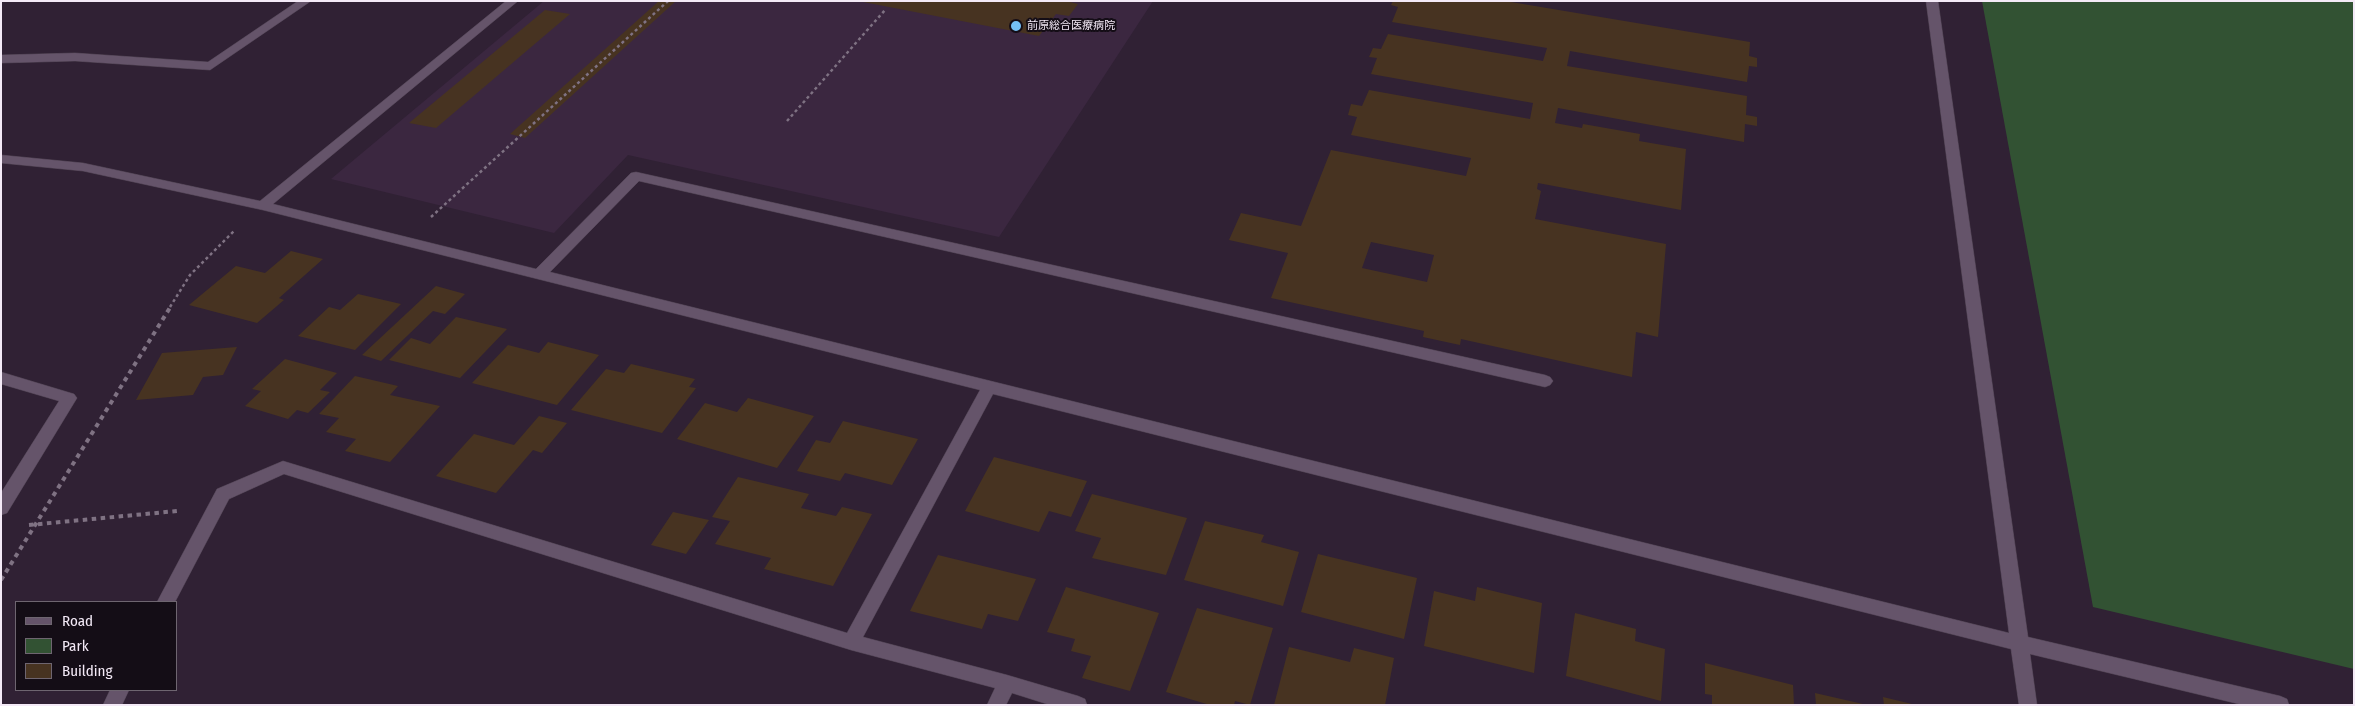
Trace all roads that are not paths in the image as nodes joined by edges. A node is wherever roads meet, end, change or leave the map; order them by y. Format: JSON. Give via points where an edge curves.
{"nodes":[{"id":1,"x":306,"y":1,"type":"edge"},
{"id":2,"x":513,"y":1,"type":"edge"},
{"id":3,"x":1932,"y":1,"type":"edge"},
{"id":4,"x":1,"y":59,"type":"edge"},
{"id":5,"x":1,"y":160,"type":"edge"},
{"id":6,"x":263,"y":206,"type":"junction"},
{"id":7,"x":539,"y":275,"type":"junction"},
{"id":8,"x":1,"y":378,"type":"edge"},
{"id":9,"x":1544,"y":381,"type":"dead end"},
{"id":10,"x":989,"y":387,"type":"junction"},
{"id":11,"x":1,"y":508,"type":"edge"},
{"id":12,"x":167,"y":601,"type":"edge"},
{"id":13,"x":851,"y":642,"type":"junction"},
{"id":14,"x":2019,"y":643,"type":"junction"},
{"id":15,"x":1007,"y":682,"type":"junction"},
{"id":16,"x":119,"y":691,"type":"edge"},
{"id":17,"x":112,"y":705,"type":"edge"},
{"id":18,"x":996,"y":705,"type":"edge"},
{"id":19,"x":1078,"y":705,"type":"edge"},
{"id":20,"x":2028,"y":705,"type":"edge"},
{"id":21,"x":2280,"y":705,"type":"edge"}],
"edges":[{"from":1,"to":4,"type":"street","via":[[210,66],[75,57]]},
{"from":2,"to":6,"type":"street"},
{"from":3,"to":14,"type":"street"},
{"from":5,"to":6,"type":"street","via":[[83,167]]},
{"from":6,"to":7,"type":"street"},
{"from":7,"to":9,"type":"street","via":[[636,176]]},
{"from":7,"to":10,"type":"street"},
{"from":8,"to":11,"type":"street","via":[[69,398]]},
{"from":10,"to":13,"type":"street"},
{"from":10,"to":14,"type":"street"},
{"from":12,"to":13,"type":"street","via":[[223,494],[283,467]]},
{"from":13,"to":15,"type":"street"},
{"from":14,"to":20,"type":"street"},
{"from":14,"to":21,"type":"street"},
{"from":15,"to":18,"type":"street"},
{"from":15,"to":19,"type":"street"},
{"from":16,"to":17,"type":"street"}]}
